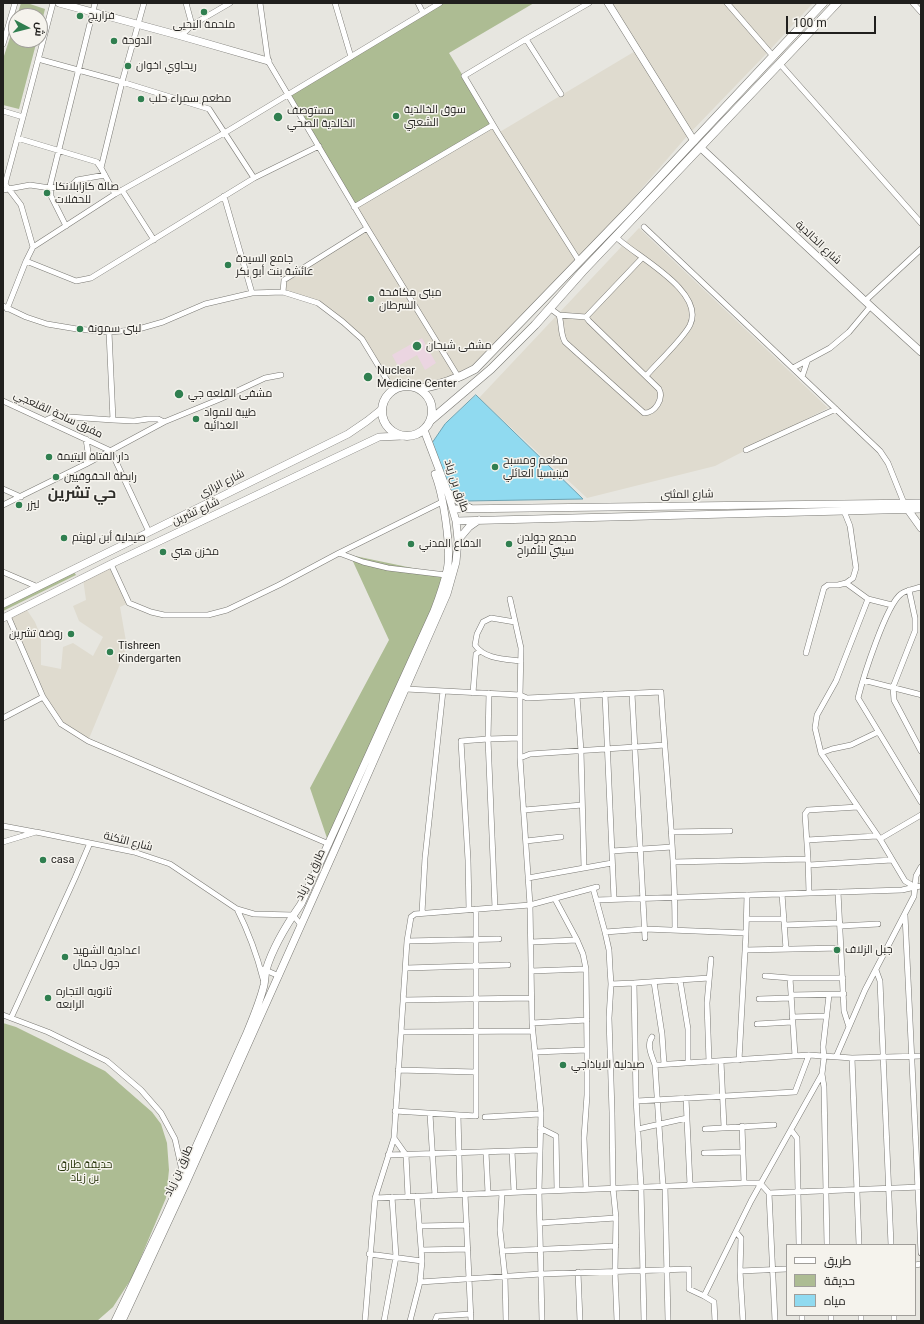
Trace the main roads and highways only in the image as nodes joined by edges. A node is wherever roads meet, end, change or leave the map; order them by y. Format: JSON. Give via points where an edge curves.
{"nodes":[{"id":1,"x":59,"y":3,"type":"edge"},
{"id":2,"x":608,"y":3,"type":"edge"},
{"id":3,"x":823,"y":3,"type":"edge"},
{"id":4,"x":837,"y":3,"type":"edge"},
{"id":5,"x":268,"y":61,"type":"road end"},
{"id":6,"x":694,"y":141,"type":"junction"},
{"id":7,"x":701,"y":148,"type":"junction"},
{"id":8,"x":921,"y":352,"type":"edge"},
{"id":9,"x":419,"y":388,"type":"junction"},
{"id":10,"x":382,"y":409,"type":"junction"},
{"id":11,"x":431,"y":420,"type":"junction"},
{"id":12,"x":422,"y":431,"type":"junction"},
{"id":13,"x":402,"y":436,"type":"junction"},
{"id":14,"x":448,"y":493,"type":"junction"},
{"id":15,"x":450,"y":501,"type":"junction"},
{"id":16,"x":442,"y":502,"type":"junction"},
{"id":17,"x":921,"y":503,"type":"edge"},
{"id":18,"x":906,"y":506,"type":"junction"},
{"id":19,"x":453,"y":509,"type":"junction"},
{"id":20,"x":472,"y":509,"type":"junction"},
{"id":21,"x":921,"y":509,"type":"edge"},
{"id":22,"x":445,"y":518,"type":"junction"},
{"id":23,"x":455,"y":519,"type":"junction"},
{"id":24,"x":479,"y":520,"type":"junction"},
{"id":25,"x":921,"y":528,"type":"edge"},
{"id":26,"x":458,"y":540,"type":"junction"},
{"id":27,"x":3,"y":604,"type":"edge"},
{"id":28,"x":5,"y":617,"type":"edge"},
{"id":29,"x":115,"y":1321,"type":"edge"},
{"id":30,"x":122,"y":1321,"type":"edge"}],
"edges":[{"from":1,"to":5,"type":"main road"},
{"from":2,"to":6,"type":"main road"},
{"from":3,"to":6,"type":"main road"},
{"from":4,"to":7,"type":"main road"},
{"from":6,"to":9,"type":"main road","via":[[475,369],[459,378]]},
{"from":7,"to":8,"type":"main road","name":"شارع الخالدية"},
{"from":7,"to":11,"type":"main road","via":[[582,272],[551,309],[491,369]]},
{"from":9,"to":10,"type":"main road","via":[[404,386],[393,390],[386,396]]},
{"from":9,"to":11,"type":"main road","via":[[432,406]]},
{"from":10,"to":13,"type":"main road","via":[[386,426]]},
{"from":10,"to":27,"type":"main road","name":"شارع الرازي","via":[[348,434]]},
{"from":11,"to":12,"type":"main road"},
{"from":12,"to":13,"type":"main road"},
{"from":12,"to":14,"type":"main road","name":"طارق بن زياد"},
{"from":12,"to":16,"type":"main road"},
{"from":13,"to":28,"type":"main road","name":"شارع تشرين","via":[[379,437]]},
{"from":14,"to":15,"type":"main road","name":"طارق بن زياد"},
{"from":14,"to":20,"type":"main road"},
{"from":15,"to":16,"type":"main road"},
{"from":15,"to":19,"type":"main road","name":"طارق بن زياد"},
{"from":16,"to":22,"type":"main road"},
{"from":17,"to":18,"type":"main road","name":"شارع المثنى"},
{"from":18,"to":20,"type":"main road","name":"شارع المثنى"},
{"from":18,"to":21,"type":"main road","name":"شارع المثنى"},
{"from":18,"to":24,"type":"main road","name":"شارع المثنى","via":[[844,511]]},
{"from":18,"to":25,"type":"main road"},
{"from":19,"to":20,"type":"main road","name":"شارع المثنى"},
{"from":19,"to":23,"type":"main road","name":"طارق بن زياد"},
{"from":22,"to":23,"type":"main road","name":"شارع المثنى","via":[[448,521]]},
{"from":22,"to":29,"type":"main road","via":[[448,569],[434,611],[301,904],[263,969],[264,984],[246,1034]]},
{"from":23,"to":24,"type":"main road","name":"شارع المثنى"},
{"from":23,"to":26,"type":"main road","name":"طارق بن زياد"},
{"from":24,"to":26,"type":"main road"},
{"from":26,"to":30,"type":"main road","name":"طارق بن زياد","via":[[456,562],[447,594],[185,1185]]}]}
